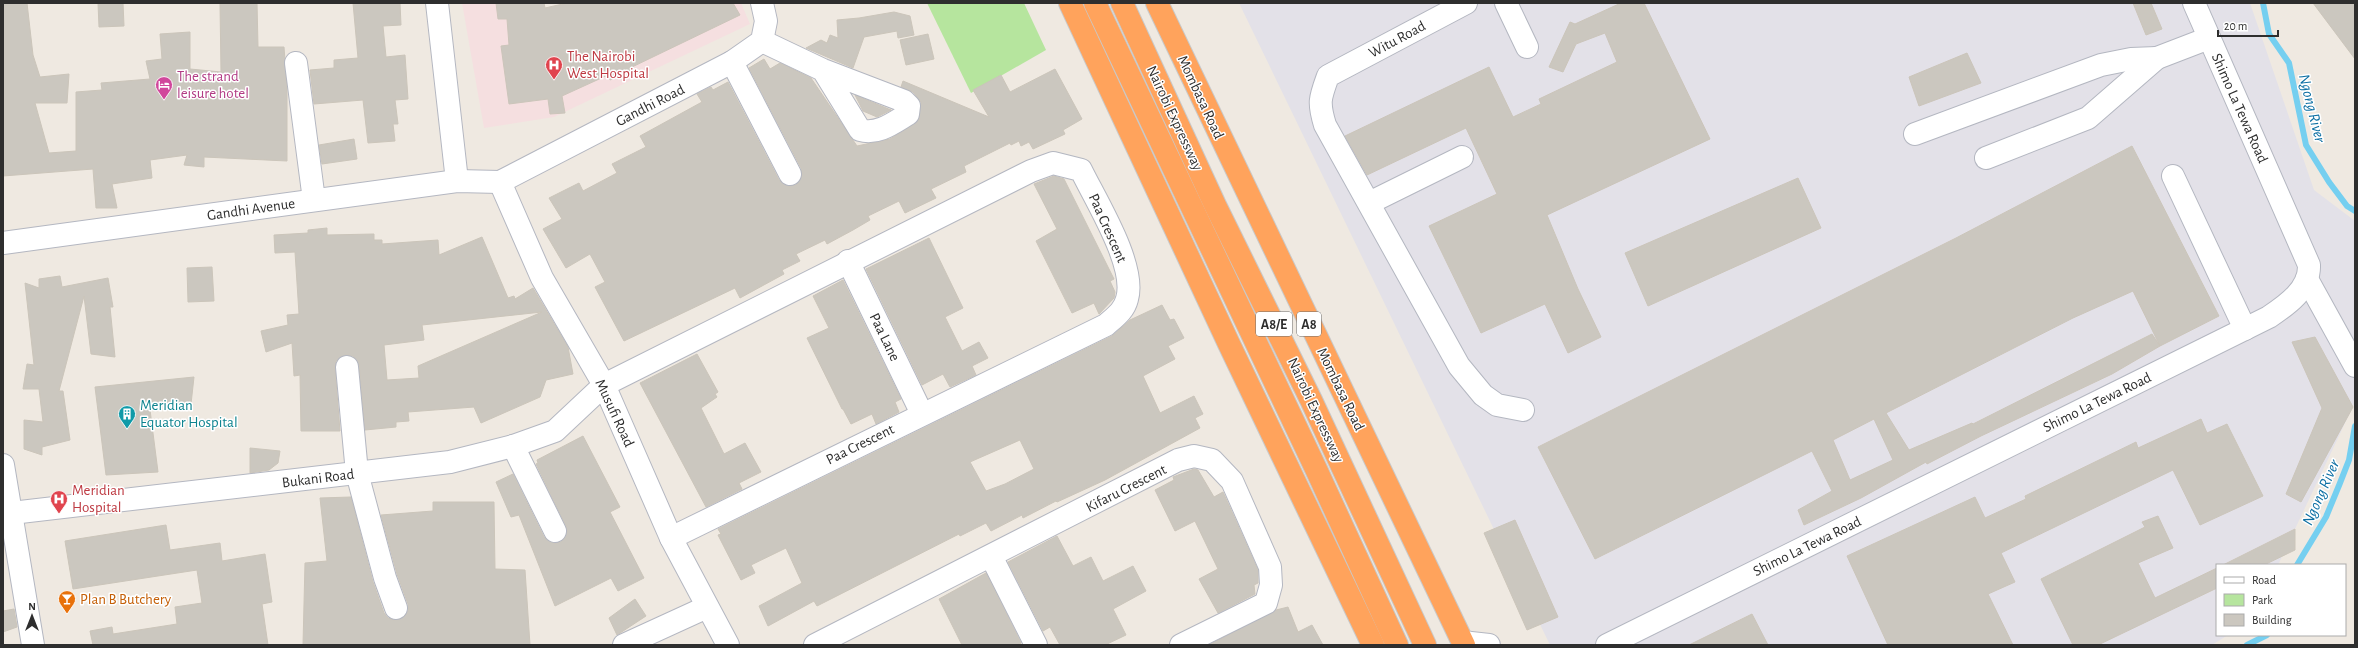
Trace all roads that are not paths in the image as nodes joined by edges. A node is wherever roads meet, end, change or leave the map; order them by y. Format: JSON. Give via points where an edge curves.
{"nodes":[{"id":1,"x":437,"y":3,"type":"edge"},
{"id":2,"x":762,"y":3,"type":"edge"},
{"id":3,"x":1070,"y":3,"type":"edge"},
{"id":4,"x":1095,"y":3,"type":"edge"},
{"id":5,"x":1122,"y":3,"type":"edge"},
{"id":6,"x":1157,"y":3,"type":"edge"},
{"id":7,"x":1466,"y":3,"type":"edge"},
{"id":8,"x":1506,"y":3,"type":"edge"},
{"id":9,"x":2194,"y":3,"type":"edge"},
{"id":10,"x":2209,"y":38,"type":"junction"},
{"id":11,"x":762,"y":41,"type":"junction"},
{"id":12,"x":1527,"y":47,"type":"dead end"},
{"id":13,"x":2157,"y":58,"type":"junction"},
{"id":14,"x":732,"y":62,"type":"junction"},
{"id":15,"x":296,"y":63,"type":"dead end"},
{"id":16,"x":823,"y":70,"type":"dead end"},
{"id":17,"x":1915,"y":134,"type":"dead end"},
{"id":18,"x":1462,"y":157,"type":"dead end"},
{"id":19,"x":1986,"y":158,"type":"dead end"},
{"id":20,"x":790,"y":174,"type":"dead end"},
{"id":21,"x":2173,"y":176,"type":"dead end"},
{"id":22,"x":457,"y":181,"type":"junction"},
{"id":23,"x":500,"y":182,"type":"junction"},
{"id":24,"x":314,"y":200,"type":"junction"},
{"id":25,"x":1369,"y":203,"type":"junction"},
{"id":26,"x":3,"y":243,"type":"edge"},
{"id":27,"x":848,"y":261,"type":"junction"},
{"id":28,"x":2307,"y":279,"type":"junction"},
{"id":29,"x":2245,"y":328,"type":"junction"},
{"id":30,"x":2355,"y":366,"type":"edge"},
{"id":31,"x":347,"y":367,"type":"dead end"},
{"id":32,"x":604,"y":386,"type":"junction"},
{"id":33,"x":1523,"y":410,"type":"dead end"},
{"id":34,"x":922,"y":414,"type":"junction"},
{"id":35,"x":513,"y":446,"type":"junction"},
{"id":36,"x":3,"y":465,"type":"edge"},
{"id":37,"x":357,"y":473,"type":"junction"},
{"id":38,"x":7,"y":514,"type":"edge"},
{"id":39,"x":555,"y":531,"type":"dead end"},
{"id":40,"x":672,"y":538,"type":"junction"},
{"id":41,"x":991,"y":556,"type":"junction"},
{"id":42,"x":708,"y":607,"type":"junction"},
{"id":43,"x":396,"y":608,"type":"dead end"},
{"id":44,"x":1463,"y":643,"type":"edge"},
{"id":45,"x":33,"y":645,"type":"edge"},
{"id":46,"x":624,"y":645,"type":"edge"},
{"id":47,"x":728,"y":645,"type":"edge"},
{"id":48,"x":815,"y":645,"type":"edge"},
{"id":49,"x":1036,"y":645,"type":"edge"},
{"id":50,"x":1181,"y":645,"type":"edge"},
{"id":51,"x":1373,"y":645,"type":"edge"},
{"id":52,"x":1397,"y":645,"type":"edge"},
{"id":53,"x":1425,"y":645,"type":"edge"},
{"id":54,"x":1489,"y":645,"type":"edge"},
{"id":55,"x":1607,"y":645,"type":"edge"}],
"edges":[{"from":1,"to":22,"type":"street"},
{"from":2,"to":11,"type":"street","via":[[766,21]]},
{"from":3,"to":51,"type":"highway"},
{"from":4,"to":52,"type":"highway","name":"Nairobi Expressway","number":"A8/E","via":[[1316,468]]},
{"from":5,"to":53,"type":"highway","name":"Nairobi Expressway","number":"A8/E","via":[[1215,205],[1311,400]]},
{"from":6,"to":44,"type":"highway","name":"Mombasa Road","number":"A8"},
{"from":7,"to":25,"type":"street","name":"Witu Road","via":[[1328,76],[1319,100],[1325,125]]},
{"from":8,"to":12,"type":"street"},
{"from":9,"to":10,"type":"street","name":"Shimo La Tewa Road"},
{"from":10,"to":13,"type":"street"},
{"from":10,"to":28,"type":"street","name":"Shimo La Tewa Road","via":[[2309,265]]},
{"from":11,"to":14,"type":"street","name":"Gandhi Road"},
{"from":11,"to":16,"type":"street"},
{"from":13,"to":17,"type":"street","via":[[2131,59],[2101,65]]},
{"from":13,"to":19,"type":"street","via":[[2088,118]]},
{"from":14,"to":20,"type":"street"},
{"from":14,"to":23,"type":"street","name":"Gandhi Road"},
{"from":15,"to":24,"type":"street"},
{"from":18,"to":25,"type":"street"},
{"from":21,"to":29,"type":"street"},
{"from":22,"to":23,"type":"street","name":"Gandhi Avenue"},
{"from":22,"to":24,"type":"street","name":"Gandhi Avenue"},
{"from":23,"to":32,"type":"street","name":"Musufi Road","via":[[542,278]]},
{"from":24,"to":26,"type":"street","name":"Gandhi Avenue"},
{"from":25,"to":33,"type":"street","via":[[1459,366],[1483,395],[1497,405]]},
{"from":27,"to":32,"type":"street","name":"Paa Crescent"},
{"from":27,"to":34,"type":"street","name":"Paa Lane"},
{"from":27,"to":34,"type":"street","name":"Paa Crescent","via":[[1031,171],[1053,163],[1081,170],[1117,242],[1130,279],[1127,299],[1121,312],[1106,325]]},
{"from":28,"to":29,"type":"street","name":"Shimo La Tewa Road","via":[[2287,305]]},
{"from":28,"to":30,"type":"street"},
{"from":29,"to":55,"type":"street","name":"Shimo La Tewa Road"},
{"from":31,"to":37,"type":"street"},
{"from":32,"to":35,"type":"street","name":"Bukani Road","via":[[555,431]]},
{"from":32,"to":40,"type":"street","name":"Musufi Road"},
{"from":34,"to":40,"type":"street","name":"Paa Crescent"},
{"from":35,"to":37,"type":"street","name":"Bukani Road","via":[[450,462]]},
{"from":35,"to":39,"type":"street"},
{"from":36,"to":38,"type":"street"},
{"from":37,"to":38,"type":"street","name":"Bukani Road"},
{"from":37,"to":43,"type":"street","via":[[385,578]]},
{"from":38,"to":45,"type":"street"},
{"from":40,"to":42,"type":"street","name":"Musufi Road"},
{"from":41,"to":48,"type":"street","name":"Kifaru Crescent"},
{"from":41,"to":49,"type":"street"},
{"from":41,"to":50,"type":"street","name":"Kifaru Crescent","via":[[1178,460],[1194,456],[1212,460],[1232,481],[1270,567],[1271,585],[1266,603]]},
{"from":42,"to":46,"type":"street"},
{"from":42,"to":47,"type":"street","name":"Musufi Road"},
{"from":44,"to":54,"type":"street"}]}
